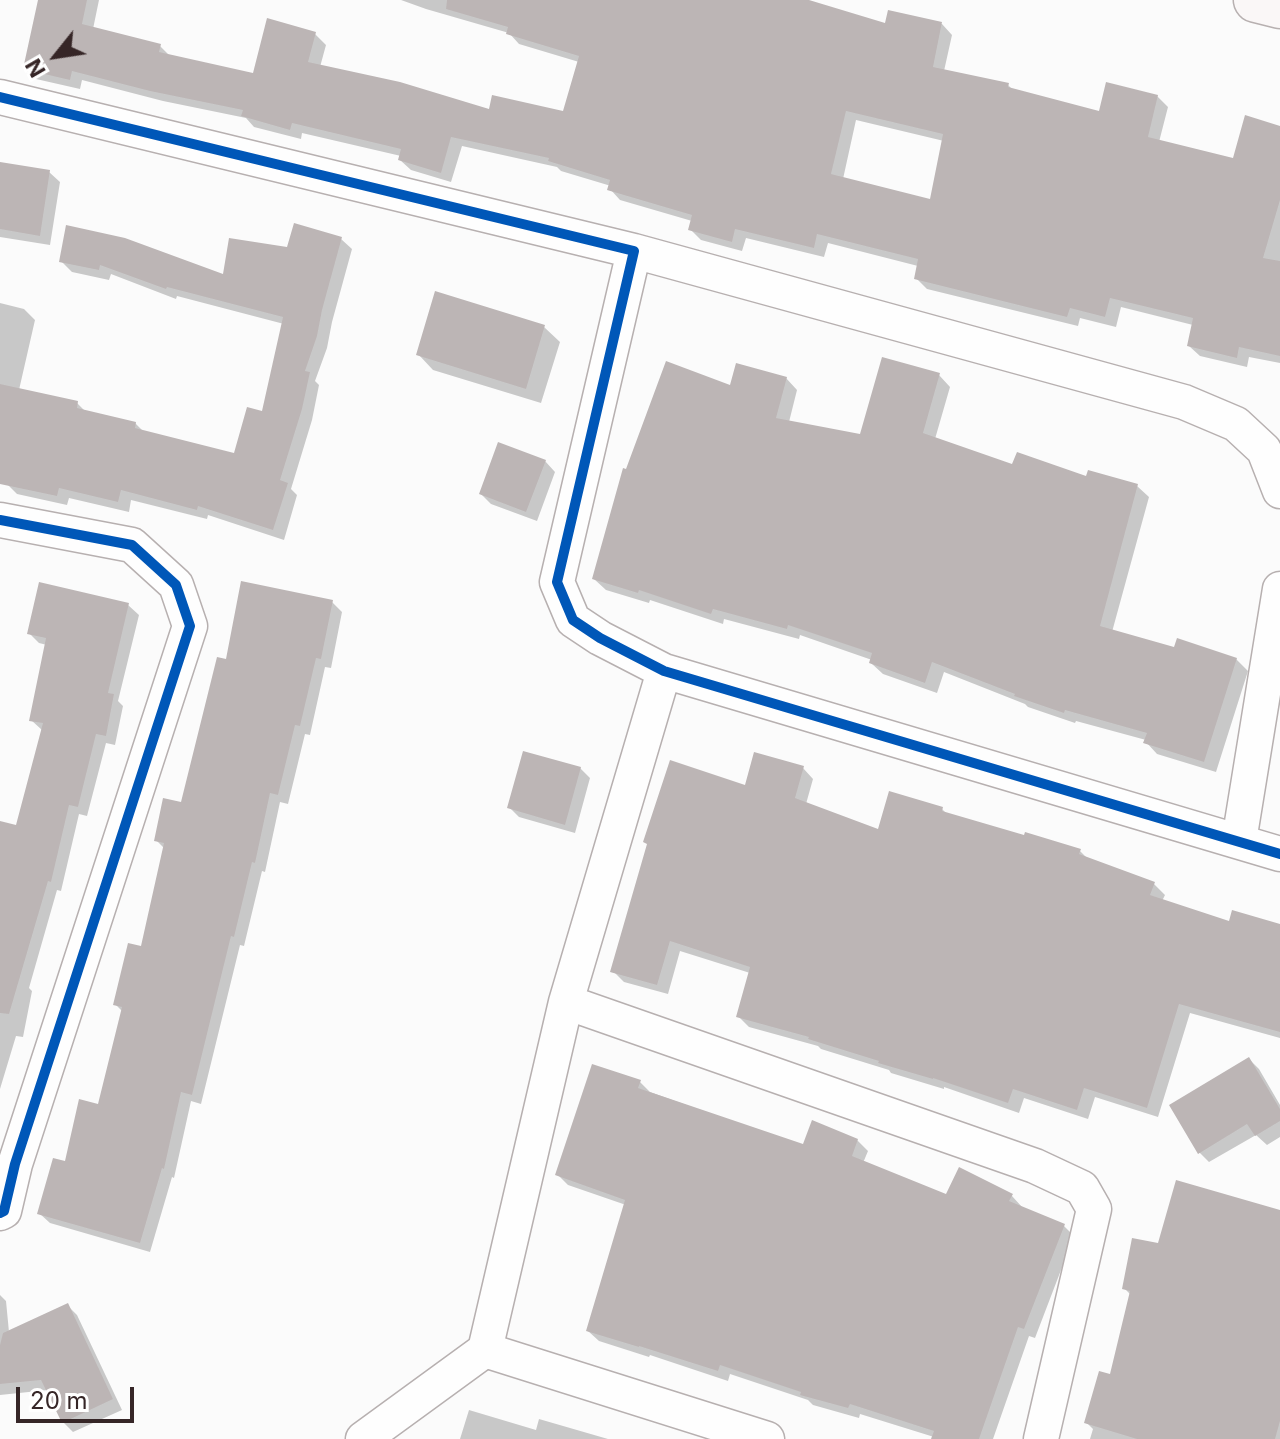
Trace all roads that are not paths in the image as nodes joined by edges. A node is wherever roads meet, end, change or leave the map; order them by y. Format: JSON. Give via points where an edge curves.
{"nodes":[{"id":1,"x":1256,"y":0,"type":"edge"},
{"id":2,"x":1280,"y":6,"type":"edge"},
{"id":3,"x":0,"y":97,"type":"edge"},
{"id":4,"x":634,"y":251,"type":"junction"},
{"id":5,"x":1280,"y":491,"type":"edge"},
{"id":6,"x":0,"y":520,"type":"edge"},
{"id":7,"x":1280,"y":589,"type":"edge"},
{"id":8,"x":664,"y":671,"type":"junction"},
{"id":9,"x":1239,"y":841,"type":"junction"},
{"id":10,"x":1280,"y":854,"type":"edge"},
{"id":11,"x":566,"y":1002,"type":"junction"},
{"id":12,"x":0,"y":1213,"type":"edge"},
{"id":13,"x":485,"y":1350,"type":"junction"},
{"id":14,"x":363,"y":1439,"type":"edge"},
{"id":15,"x":767,"y":1439,"type":"edge"},
{"id":16,"x":1041,"y":1439,"type":"edge"}],
"edges":[{"from":1,"to":2,"type":"street"},
{"from":3,"to":4,"type":"street"},
{"from":4,"to":5,"type":"street","via":[[1184,402],[1236,424],[1264,450]]},
{"from":4,"to":8,"type":"street","via":[[557,582],[573,620]]},
{"from":6,"to":12,"type":"street","via":[[132,545],[176,585],[190,626]]},
{"from":7,"to":9,"type":"street"},
{"from":8,"to":9,"type":"street"},
{"from":8,"to":11,"type":"street"},
{"from":9,"to":10,"type":"street"},
{"from":11,"to":13,"type":"street"},
{"from":11,"to":16,"type":"street","via":[[1035,1166],[1082,1188],[1094,1209]]},
{"from":13,"to":14,"type":"street"},
{"from":13,"to":15,"type":"street"}]}
